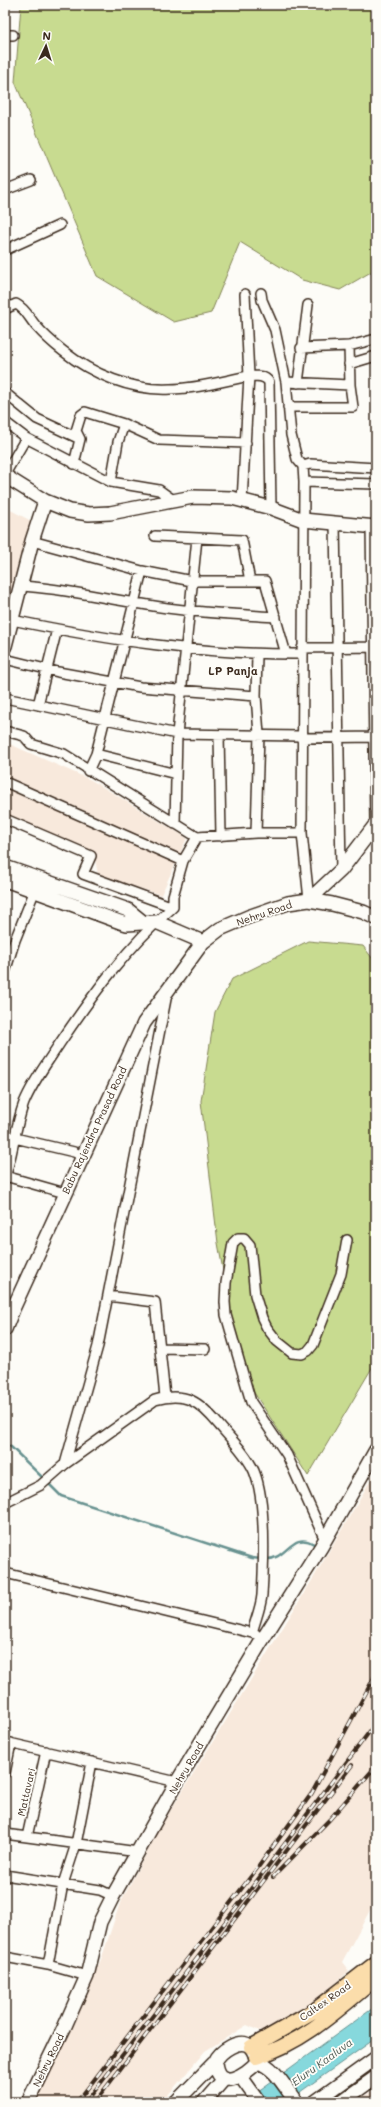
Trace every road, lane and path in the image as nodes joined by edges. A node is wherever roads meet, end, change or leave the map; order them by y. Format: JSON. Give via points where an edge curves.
{"nodes":[{"id":1,"x":31,"y":180,"type":"dead end"},
{"id":2,"x":5,"y":190,"type":"edge"},
{"id":3,"x":60,"y":225,"type":"dead end"},
{"id":4,"x":5,"y":250,"type":"edge"},
{"id":5,"x":261,"y":293,"type":"dead end"},
{"id":6,"x":246,"y":294,"type":"dead end"},
{"id":7,"x":308,"y":305,"type":"dead end"},
{"id":8,"x":5,"y":309,"type":"edge"},
{"id":9,"x":376,"y":339,"type":"edge"},
{"id":10,"x":349,"y":346,"type":"junction"},
{"id":11,"x":301,"y":348,"type":"junction"},
{"id":12,"x":376,"y":356,"type":"edge"},
{"id":13,"x":349,"y":364,"type":"junction"},
{"id":14,"x":249,"y":376,"type":"junction"},
{"id":15,"x":286,"y":382,"type":"junction"},
{"id":16,"x":298,"y":383,"type":"junction"},
{"id":17,"x":350,"y":385,"type":"junction"},
{"id":18,"x":5,"y":393,"type":"edge"},
{"id":19,"x":288,"y":407,"type":"junction"},
{"id":20,"x":5,"y":422,"type":"edge"},
{"id":21,"x":124,"y":424,"type":"junction"},
{"id":22,"x":26,"y":438,"type":"junction"},
{"id":23,"x":80,"y":439,"type":"junction"},
{"id":24,"x":246,"y":444,"type":"junction"},
{"id":25,"x":74,"y":464,"type":"junction"},
{"id":26,"x":303,"y":466,"type":"junction"},
{"id":27,"x":376,"y":468,"type":"edge"},
{"id":28,"x":5,"y":475,"type":"edge"},
{"id":29,"x":111,"y":482,"type":"junction"},
{"id":30,"x":304,"y":482,"type":"junction"},
{"id":31,"x":376,"y":484,"type":"edge"},
{"id":32,"x":173,"y":500,"type":"junction"},
{"id":33,"x":45,"y":501,"type":"junction"},
{"id":34,"x":242,"y":501,"type":"junction"},
{"id":35,"x":271,"y":508,"type":"junction"},
{"id":36,"x":304,"y":520,"type":"junction"},
{"id":37,"x":335,"y":523,"type":"junction"},
{"id":38,"x":373,"y":527,"type":"edge"},
{"id":39,"x":155,"y":536,"type":"dead end"},
{"id":40,"x":197,"y":538,"type":"junction"},
{"id":41,"x":32,"y":541,"type":"junction"},
{"id":42,"x":142,"y":571,"type":"junction"},
{"id":43,"x":193,"y":580,"type":"junction"},
{"id":44,"x":250,"y":581,"type":"junction"},
{"id":45,"x":21,"y":586,"type":"junction"},
{"id":46,"x":134,"y":603,"type":"junction"},
{"id":47,"x":190,"y":611,"type":"junction"},
{"id":48,"x":276,"y":617,"type":"junction"},
{"id":49,"x":12,"y":620,"type":"junction"},
{"id":50,"x":57,"y":629,"type":"junction"},
{"id":51,"x":125,"y":641,"type":"junction"},
{"id":52,"x":5,"y":646,"type":"edge"},
{"id":53,"x":374,"y":647,"type":"edge"},
{"id":54,"x":338,"y":648,"type":"junction"},
{"id":55,"x":186,"y":650,"type":"junction"},
{"id":56,"x":302,"y":651,"type":"junction"},
{"id":57,"x":257,"y":654,"type":"junction"},
{"id":58,"x":286,"y":654,"type":"junction"},
{"id":59,"x":5,"y":659,"type":"edge"},
{"id":60,"x":47,"y":669,"type":"junction"},
{"id":61,"x":114,"y":682,"type":"junction"},
{"id":62,"x":182,"y":691,"type":"junction"},
{"id":63,"x":256,"y":696,"type":"junction"},
{"id":64,"x":5,"y":698,"type":"edge"},
{"id":65,"x":38,"y":705,"type":"junction"},
{"id":66,"x":105,"y":719,"type":"junction"},
{"id":67,"x":5,"y":731,"type":"edge"},
{"id":68,"x":177,"y":734,"type":"junction"},
{"id":69,"x":259,"y":734,"type":"junction"},
{"id":70,"x":219,"y":735,"type":"junction"},
{"id":71,"x":301,"y":737,"type":"junction"},
{"id":72,"x":375,"y":737,"type":"edge"},
{"id":73,"x":339,"y":738,"type":"junction"},
{"id":74,"x":96,"y":754,"type":"junction"},
{"id":75,"x":88,"y":771,"type":"junction"},
{"id":76,"x":176,"y":774,"type":"junction"},
{"id":77,"x":5,"y":782,"type":"edge"},
{"id":78,"x":5,"y":819,"type":"edge"},
{"id":79,"x":175,"y":824,"type":"junction"},
{"id":80,"x":376,"y":824,"type":"edge"},
{"id":81,"x":256,"y":833,"type":"junction"},
{"id":82,"x":302,"y":833,"type":"junction"},
{"id":83,"x":220,"y":836,"type":"junction"},
{"id":84,"x":197,"y":837,"type":"junction"},
{"id":85,"x":184,"y":860,"type":"junction"},
{"id":86,"x":5,"y":868,"type":"edge"},
{"id":87,"x":341,"y":870,"type":"junction"},
{"id":88,"x":5,"y":880,"type":"edge"},
{"id":89,"x":35,"y":890,"type":"junction"},
{"id":90,"x":308,"y":900,"type":"junction"},
{"id":91,"x":173,"y":908,"type":"junction"},
{"id":92,"x":376,"y":918,"type":"edge"},
{"id":93,"x":150,"y":922,"type":"junction"},
{"id":94,"x":203,"y":942,"type":"junction"},
{"id":95,"x":5,"y":972,"type":"edge"},
{"id":96,"x":169,"y":987,"type":"junction"},
{"id":97,"x":15,"y":1138,"type":"junction"},
{"id":98,"x":82,"y":1156,"type":"junction"},
{"id":99,"x":5,"y":1176,"type":"edge"},
{"id":100,"x":65,"y":1193,"type":"junction"},
{"id":101,"x":347,"y":1240,"type":"dead end"},
{"id":102,"x":108,"y":1296,"type":"junction"},
{"id":103,"x":5,"y":1329,"type":"edge"},
{"id":104,"x":160,"y":1348,"type":"junction"},
{"id":105,"x":205,"y":1349,"type":"dead end"},
{"id":106,"x":165,"y":1397,"type":"junction"},
{"id":107,"x":376,"y":1450,"type":"edge"},
{"id":108,"x":65,"y":1464,"type":"junction"},
{"id":109,"x":5,"y":1503,"type":"edge"},
{"id":110,"x":325,"y":1540,"type":"junction"},
{"id":111,"x":5,"y":1573,"type":"edge"},
{"id":112,"x":252,"y":1633,"type":"junction"},
{"id":113,"x":265,"y":1636,"type":"junction"},
{"id":114,"x":8,"y":1742,"type":"edge"},
{"id":115,"x":46,"y":1751,"type":"junction"},
{"id":116,"x":92,"y":1762,"type":"junction"},
{"id":117,"x":5,"y":1773,"type":"edge"},
{"id":118,"x":177,"y":1782,"type":"junction"},
{"id":119,"x":5,"y":1834,"type":"edge"},
{"id":120,"x":27,"y":1837,"type":"junction"},
{"id":121,"x":76,"y":1844,"type":"junction"},
{"id":122,"x":138,"y":1852,"type":"junction"},
{"id":123,"x":5,"y":1875,"type":"edge"},
{"id":124,"x":63,"y":1884,"type":"junction"},
{"id":125,"x":113,"y":1896,"type":"junction"},
{"id":126,"x":5,"y":1957,"type":"edge"},
{"id":127,"x":376,"y":1963,"type":"edge"},
{"id":128,"x":48,"y":1965,"type":"junction"},
{"id":129,"x":87,"y":1976,"type":"junction"},
{"id":130,"x":376,"y":1978,"type":"edge"},
{"id":131,"x":255,"y":2055,"type":"junction"},
{"id":132,"x":376,"y":2058,"type":"edge"},
{"id":133,"x":215,"y":2062,"type":"junction"},
{"id":134,"x":376,"y":2077,"type":"edge"},
{"id":135,"x":225,"y":2078,"type":"junction"},
{"id":136,"x":244,"y":2080,"type":"junction"},
{"id":137,"x":28,"y":2102,"type":"edge"},
{"id":138,"x":176,"y":2102,"type":"edge"},
{"id":139,"x":204,"y":2102,"type":"edge"},
{"id":140,"x":259,"y":2102,"type":"edge"},
{"id":141,"x":296,"y":2102,"type":"edge"},
{"id":142,"x":316,"y":2102,"type":"edge"},
{"id":143,"x":341,"y":2102,"type":"edge"}],
"edges":[{"from":1,"to":2,"type":"street"},
{"from":3,"to":4,"type":"street"},
{"from":5,"to":15,"type":"street","via":[[272,322]]},
{"from":6,"to":14,"type":"street"},
{"from":7,"to":11,"type":"street"},
{"from":8,"to":14,"type":"street","via":[[16,304],[23,308],[35,325],[82,366],[120,382],[140,387],[170,389]]},
{"from":9,"to":10,"type":"street"},
{"from":10,"to":11,"type":"street"},
{"from":10,"to":13,"type":"street"},
{"from":11,"to":16,"type":"street"},
{"from":12,"to":13,"type":"street"},
{"from":13,"to":17,"type":"street"},
{"from":14,"to":24,"type":"street"},
{"from":14,"to":35,"type":"street","via":[[262,377],[269,382]]},
{"from":15,"to":16,"type":"street"},
{"from":15,"to":19,"type":"street"},
{"from":16,"to":17,"type":"street"},
{"from":17,"to":19,"type":"street","via":[[353,407]]},
{"from":18,"to":23,"type":"street","via":[[37,419]]},
{"from":19,"to":26,"type":"street","via":[[297,459]]},
{"from":20,"to":22,"type":"street"},
{"from":21,"to":23,"type":"street","via":[[85,412],[81,415],[76,431]]},
{"from":21,"to":24,"type":"street","via":[[159,440]]},
{"from":21,"to":29,"type":"street"},
{"from":22,"to":25,"type":"street"},
{"from":22,"to":28,"type":"street"},
{"from":23,"to":25,"type":"street"},
{"from":24,"to":34,"type":"street"},
{"from":25,"to":29,"type":"street"},
{"from":26,"to":27,"type":"street","via":[[310,464]]},
{"from":26,"to":30,"type":"street"},
{"from":28,"to":33,"type":"street"},
{"from":29,"to":32,"type":"street","via":[[159,490]]},
{"from":30,"to":31,"type":"street"},
{"from":30,"to":36,"type":"street"},
{"from":32,"to":33,"type":"street","via":[[110,513],[89,514],[70,511]]},
{"from":32,"to":34,"type":"street","via":[[194,497]]},
{"from":33,"to":41,"type":"street"},
{"from":34,"to":35,"type":"street"},
{"from":35,"to":36,"type":"street"},
{"from":36,"to":37,"type":"street"},
{"from":36,"to":56,"type":"street"},
{"from":37,"to":38,"type":"street"},
{"from":37,"to":54,"type":"street"},
{"from":38,"to":53,"type":"street"},
{"from":39,"to":40,"type":"street"},
{"from":40,"to":43,"type":"street"},
{"from":40,"to":44,"type":"street","via":[[242,540]]},
{"from":41,"to":42,"type":"street"},
{"from":41,"to":45,"type":"street"},
{"from":42,"to":43,"type":"street"},
{"from":42,"to":46,"type":"street"},
{"from":43,"to":44,"type":"street"},
{"from":43,"to":47,"type":"street"},
{"from":44,"to":48,"type":"street","via":[[265,581]]},
{"from":45,"to":46,"type":"street","via":[[53,588]]},
{"from":45,"to":49,"type":"street"},
{"from":46,"to":47,"type":"street"},
{"from":46,"to":51,"type":"street"},
{"from":47,"to":48,"type":"street"},
{"from":47,"to":55,"type":"street"},
{"from":48,"to":58,"type":"street"},
{"from":49,"to":50,"type":"street"},
{"from":49,"to":52,"type":"street"},
{"from":50,"to":51,"type":"street"},
{"from":50,"to":60,"type":"street"},
{"from":51,"to":55,"type":"street"},
{"from":51,"to":61,"type":"street"},
{"from":53,"to":54,"type":"street"},
{"from":53,"to":72,"type":"street"},
{"from":54,"to":56,"type":"street"},
{"from":54,"to":73,"type":"street"},
{"from":55,"to":57,"type":"street"},
{"from":55,"to":62,"type":"street"},
{"from":56,"to":58,"type":"street"},
{"from":56,"to":71,"type":"street"},
{"from":57,"to":58,"type":"street"},
{"from":57,"to":63,"type":"street"},
{"from":59,"to":60,"type":"street"},
{"from":60,"to":61,"type":"street"},
{"from":60,"to":65,"type":"street"},
{"from":61,"to":62,"type":"street"},
{"from":61,"to":66,"type":"street"},
{"from":62,"to":63,"type":"street"},
{"from":62,"to":68,"type":"street"},
{"from":63,"to":69,"type":"street"},
{"from":64,"to":65,"type":"street"},
{"from":65,"to":66,"type":"street"},
{"from":66,"to":68,"type":"street"},
{"from":66,"to":74,"type":"street"},
{"from":67,"to":75,"type":"street","via":[[24,736],[31,744],[64,754]]},
{"from":68,"to":70,"type":"street"},
{"from":68,"to":76,"type":"street"},
{"from":69,"to":70,"type":"street"},
{"from":69,"to":71,"type":"street"},
{"from":69,"to":81,"type":"street"},
{"from":70,"to":83,"type":"street"},
{"from":71,"to":73,"type":"street"},
{"from":71,"to":82,"type":"street"},
{"from":72,"to":73,"type":"street"},
{"from":72,"to":80,"type":"street"},
{"from":73,"to":87,"type":"street"},
{"from":74,"to":75,"type":"street"},
{"from":74,"to":76,"type":"street"},
{"from":75,"to":79,"type":"street"},
{"from":76,"to":79,"type":"street"},
{"from":77,"to":85,"type":"street"},
{"from":78,"to":91,"type":"street","via":[[91,856],[83,874]]},
{"from":79,"to":84,"type":"street"},
{"from":80,"to":87,"type":"street"},
{"from":81,"to":82,"type":"street"},
{"from":81,"to":83,"type":"street"},
{"from":82,"to":90,"type":"street"},
{"from":83,"to":84,"type":"street"},
{"from":84,"to":85,"type":"street"},
{"from":85,"to":91,"type":"street","via":[[173,896]]},
{"from":86,"to":93,"type":"street","via":[[128,910]]},
{"from":87,"to":90,"type":"street"},
{"from":88,"to":89,"type":"street"},
{"from":89,"to":93,"type":"street","via":[[127,924]]},
{"from":89,"to":95,"type":"street"},
{"from":90,"to":92,"type":"street","name":"Nehru Road","via":[[363,912]]},
{"from":90,"to":94,"type":"street","name":"Nehru Road","via":[[248,917],[220,929]]},
{"from":91,"to":93,"type":"street"},
{"from":93,"to":94,"type":"street"},
{"from":93,"to":97,"type":"street","via":[[89,1000],[34,1081]]},
{"from":94,"to":96,"type":"street","name":"Babu Rajendra Prasad Road"},
{"from":96,"to":98,"type":"street","name":"Babu Rajendra Prasad Road","via":[[144,1023]]},
{"from":96,"to":102,"type":"street"},
{"from":97,"to":98,"type":"street"},
{"from":97,"to":99,"type":"street"},
{"from":98,"to":100,"type":"street","name":"Babu Rajendra Prasad Road"},
{"from":99,"to":100,"type":"street"},
{"from":100,"to":103,"type":"street","name":"Babu Rajendra Prasad Road"},
{"from":101,"to":110,"type":"street","via":[[338,1284],[308,1351],[302,1354],[292,1353],[277,1341],[267,1328],[255,1295],[250,1245],[244,1238],[238,1238],[233,1243],[224,1302],[248,1394],[287,1455]]},
{"from":102,"to":104,"type":"street","via":[[155,1302]]},
{"from":102,"to":108,"type":"street","via":[[98,1346]]},
{"from":104,"to":105,"type":"street"},
{"from":104,"to":106,"type":"street"},
{"from":106,"to":108,"type":"street","via":[[155,1400]]},
{"from":106,"to":112,"type":"street","via":[[196,1401],[210,1414],[254,1470],[262,1513],[262,1596]]},
{"from":107,"to":110,"type":"street","name":"Nehru Road"},
{"from":108,"to":109,"type":"street","via":[[41,1485]]},
{"from":110,"to":113,"type":"street","name":"Nehru Road"},
{"from":111,"to":112,"type":"street"},
{"from":112,"to":113,"type":"street"},
{"from":113,"to":118,"type":"street","name":"Nehru Road"},
{"from":114,"to":115,"type":"street"},
{"from":114,"to":117,"type":"street"},
{"from":115,"to":116,"type":"street"},
{"from":115,"to":120,"type":"street","name":"Mattavari"},
{"from":116,"to":118,"type":"street"},
{"from":116,"to":121,"type":"street"},
{"from":118,"to":122,"type":"street","name":"Nehru Road"},
{"from":119,"to":120,"type":"street"},
{"from":120,"to":121,"type":"street"},
{"from":121,"to":122,"type":"street"},
{"from":121,"to":124,"type":"street"},
{"from":122,"to":125,"type":"street","name":"Nehru Road"},
{"from":123,"to":124,"type":"street"},
{"from":124,"to":125,"type":"street","via":[[100,1890]]},
{"from":124,"to":128,"type":"street"},
{"from":125,"to":129,"type":"street","name":"Nehru Road","via":[[100,1922]]},
{"from":126,"to":128,"type":"street"},
{"from":127,"to":131,"type":"main road","name":"Caltex Road"},
{"from":128,"to":129,"type":"street"},
{"from":129,"to":137,"type":"street","name":"Nehru Road"},
{"from":130,"to":131,"type":"main road","name":"Caltex Road","via":[[304,2035],[276,2050]]},
{"from":131,"to":133,"type":"street","via":[[243,2044],[233,2046],[218,2056]]},
{"from":131,"to":136,"type":"street"},
{"from":131,"to":141,"type":"street","via":[[272,2071]]},
{"from":132,"to":142,"type":"street"},
{"from":133,"to":135,"type":"street","via":[[219,2074]]},
{"from":133,"to":138,"type":"street"},
{"from":134,"to":143,"type":"street"},
{"from":135,"to":136,"type":"street"},
{"from":135,"to":139,"type":"street"},
{"from":136,"to":140,"type":"street"}]}
